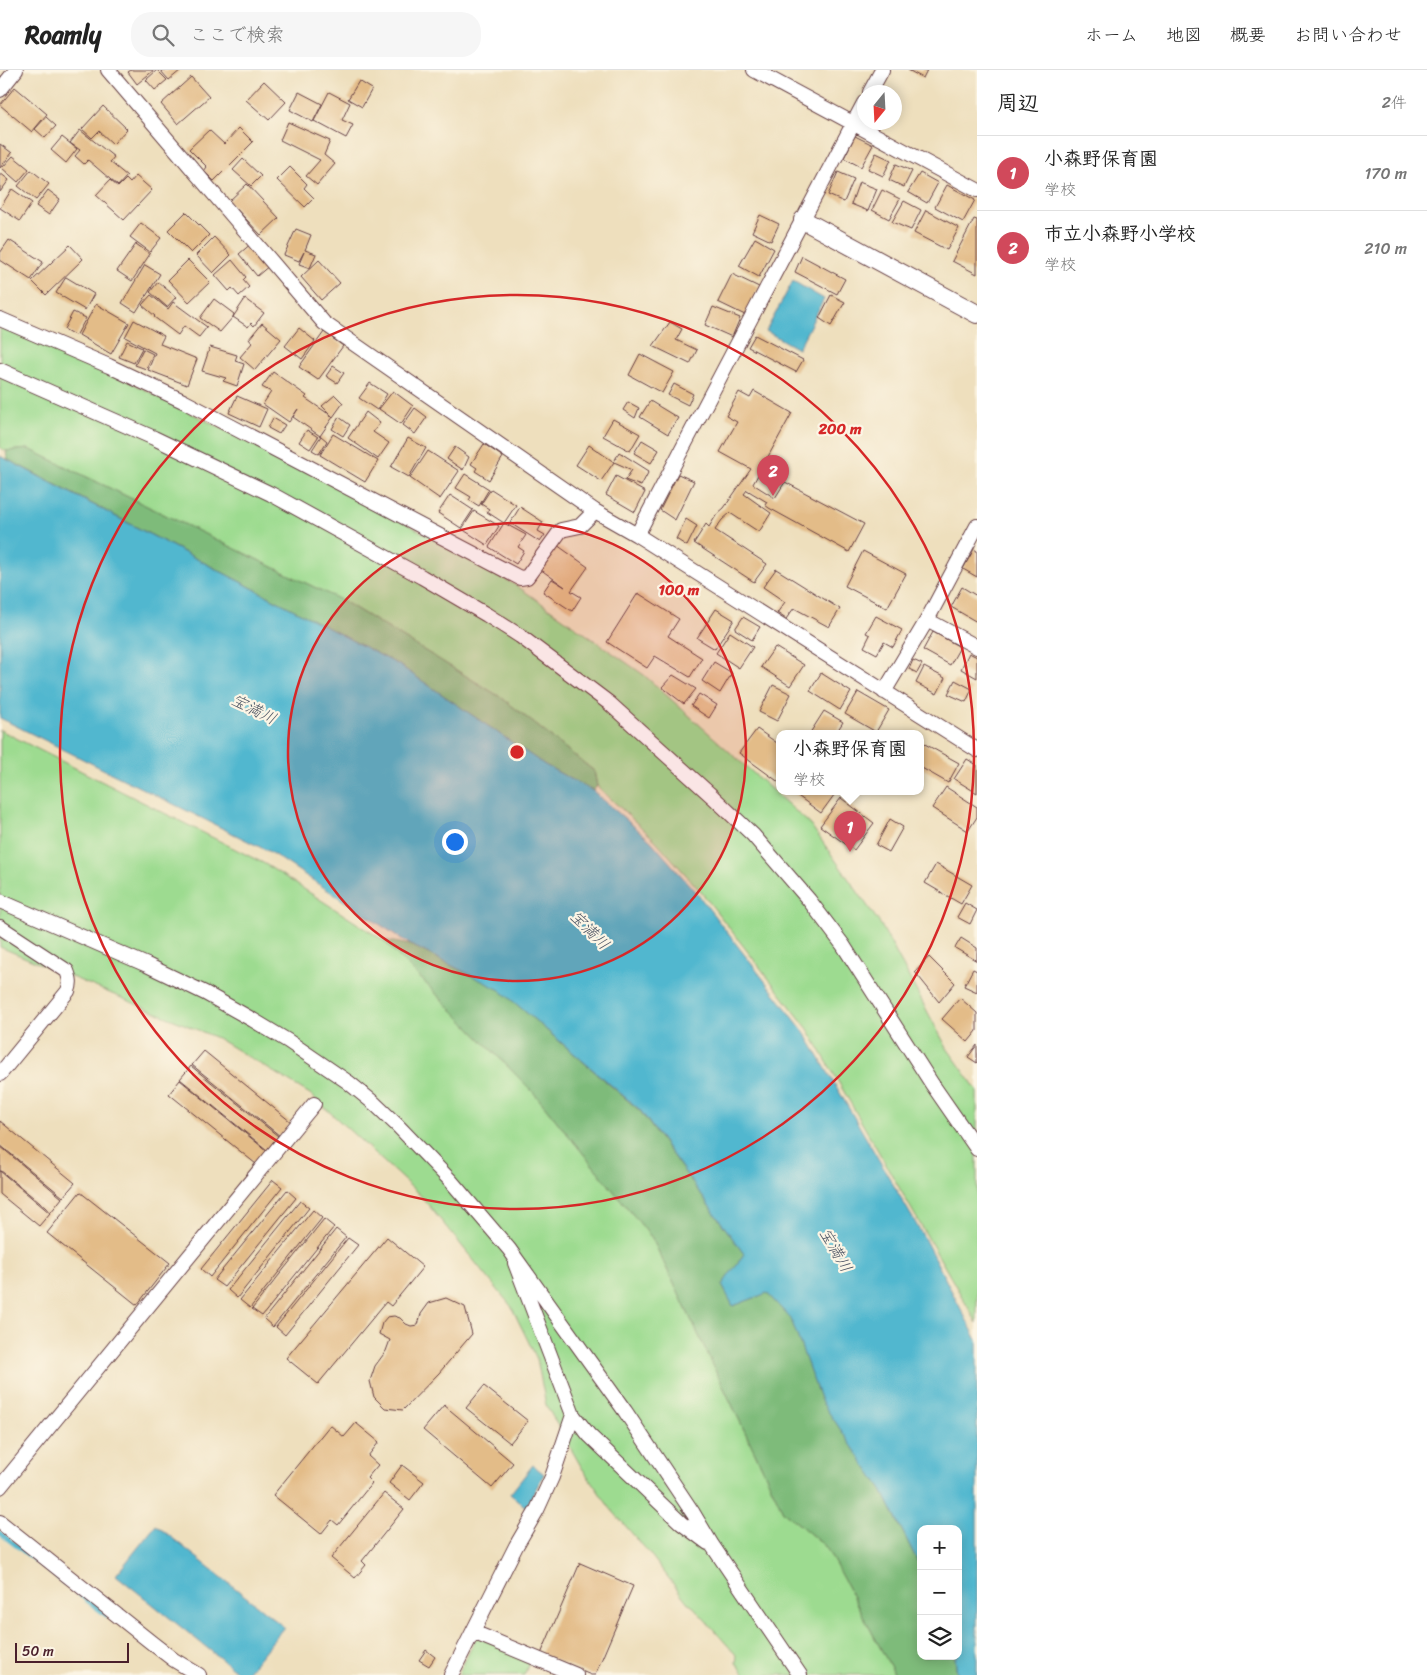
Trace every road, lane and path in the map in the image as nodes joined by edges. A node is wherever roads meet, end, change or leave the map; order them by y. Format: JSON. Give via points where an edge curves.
{"nodes":[{"id":1,"x":16,"y":70,"type":"edge"},
{"id":2,"x":108,"y":70,"type":"edge"},
{"id":3,"x":754,"y":70,"type":"edge"},
{"id":4,"x":882,"y":70,"type":"edge"},
{"id":5,"x":874,"y":85,"type":"edge"},
{"id":6,"x":0,"y":90,"type":"edge"},
{"id":7,"x":857,"y":117,"type":"edge"},
{"id":8,"x":854,"y":123,"type":"junction"},
{"id":9,"x":977,"y":190,"type":"edge"},
{"id":10,"x":803,"y":220,"type":"junction"},
{"id":11,"x":977,"y":314,"type":"edge"},
{"id":12,"x":0,"y":319,"type":"edge"},
{"id":13,"x":0,"y":370,"type":"edge"},
{"id":14,"x":595,"y":511,"type":"junction"},
{"id":15,"x":977,"y":526,"type":"edge"},
{"id":16,"x":638,"y":535,"type":"junction"},
{"id":17,"x":973,"y":541,"type":"edge"},
{"id":18,"x":927,"y":620,"type":"junction"},
{"id":19,"x":977,"y":647,"type":"edge"},
{"id":20,"x":884,"y":692,"type":"junction"},
{"id":21,"x":977,"y":750,"type":"edge"},
{"id":22,"x":0,"y":901,"type":"edge"},
{"id":23,"x":0,"y":927,"type":"edge"},
{"id":24,"x":0,"y":1074,"type":"edge"},
{"id":25,"x":314,"y":1104,"type":"dead end"},
{"id":26,"x":977,"y":1149,"type":"edge"},
{"id":27,"x":509,"y":1249,"type":"junction"},
{"id":28,"x":573,"y":1415,"type":"junction"},
{"id":29,"x":0,"y":1487,"type":"edge"},
{"id":30,"x":0,"y":1522,"type":"edge"},
{"id":31,"x":712,"y":1546,"type":"junction"},
{"id":32,"x":473,"y":1632,"type":"junction"},
{"id":33,"x":199,"y":1675,"type":"edge"},
{"id":34,"x":451,"y":1675,"type":"edge"},
{"id":35,"x":576,"y":1675,"type":"edge"},
{"id":36,"x":800,"y":1675,"type":"edge"}],
"edges":[{"from":1,"to":6,"type":"street"},
{"from":2,"to":14,"type":"street","via":[[324,323]]},
{"from":3,"to":8,"type":"street"},
{"from":4,"to":5,"type":"street"},
{"from":7,"to":8,"type":"street"},
{"from":8,"to":9,"type":"street"},
{"from":8,"to":10,"type":"street"},
{"from":10,"to":11,"type":"street"},
{"from":10,"to":16,"type":"street"},
{"from":12,"to":14,"type":"street","via":[[183,401],[520,578],[527,576],[561,530],[580,526]]},
{"from":13,"to":26,"type":"street","via":[[271,494],[487,615],[609,703],[714,797],[787,874],[844,945]]},
{"from":14,"to":16,"type":"street"},
{"from":15,"to":17,"type":"street"},
{"from":16,"to":20,"type":"street"},
{"from":17,"to":18,"type":"street"},
{"from":18,"to":19,"type":"street"},
{"from":18,"to":20,"type":"street"},
{"from":20,"to":21,"type":"street"},
{"from":22,"to":27,"type":"street","via":[[205,993],[319,1062],[375,1104],[398,1126]]},
{"from":23,"to":24,"type":"street","via":[[67,971],[70,985]]},
{"from":25,"to":29,"type":"street"},
{"from":27,"to":28,"type":"street"},
{"from":27,"to":31,"type":"street","via":[[625,1411]]},
{"from":28,"to":31,"type":"street","via":[[589,1435],[681,1523]]},
{"from":28,"to":32,"type":"street","via":[[537,1510]]},
{"from":30,"to":33,"type":"street","via":[[174,1660]]},
{"from":31,"to":36,"type":"street"},
{"from":32,"to":34,"type":"street"},
{"from":32,"to":35,"type":"street"}]}
